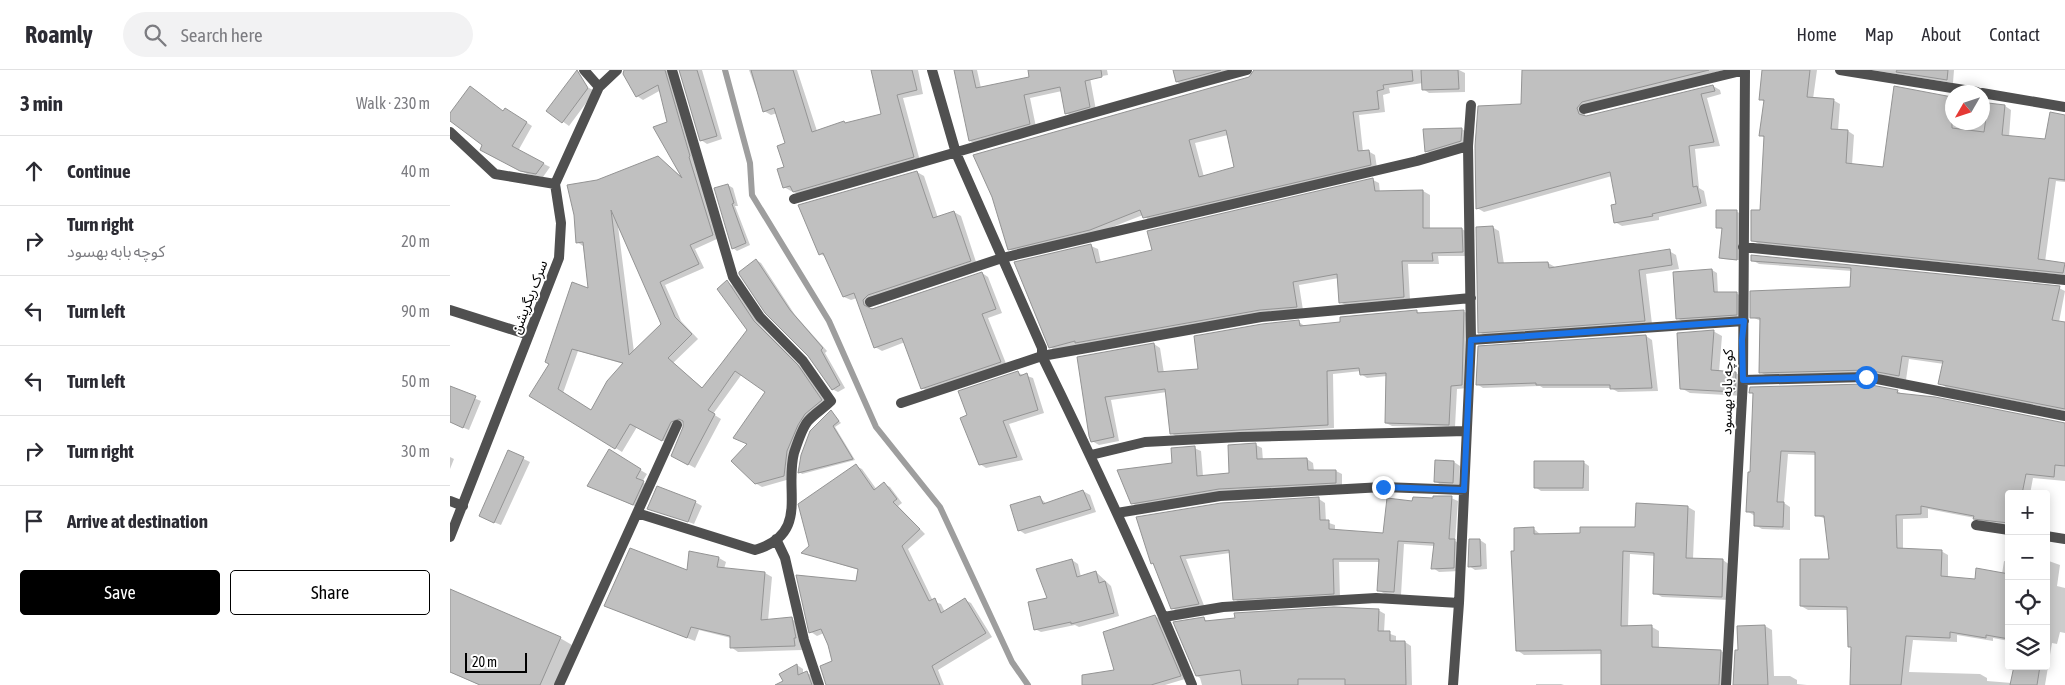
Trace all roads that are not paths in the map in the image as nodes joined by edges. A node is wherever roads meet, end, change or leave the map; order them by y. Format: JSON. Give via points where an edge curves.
{"nodes":[{"id":1,"x":584,"y":70,"type":"edge"},
{"id":2,"x":617,"y":70,"type":"edge"},
{"id":3,"x":672,"y":70,"type":"edge"},
{"id":4,"x":932,"y":70,"type":"edge"},
{"id":5,"x":1247,"y":70,"type":"edge"},
{"id":6,"x":1745,"y":70,"type":"edge"},
{"id":7,"x":1840,"y":70,"type":"edge"},
{"id":8,"x":599,"y":87,"type":"junction"},
{"id":9,"x":1945,"y":87,"type":"edge"},
{"id":10,"x":1990,"y":95,"type":"edge"},
{"id":11,"x":1471,"y":105,"type":"dead end"},
{"id":12,"x":2065,"y":107,"type":"edge"},
{"id":13,"x":1584,"y":109,"type":"dead end"},
{"id":14,"x":450,"y":132,"type":"edge"},
{"id":15,"x":1468,"y":146,"type":"junction"},
{"id":16,"x":956,"y":153,"type":"junction"},
{"id":17,"x":555,"y":184,"type":"junction"},
{"id":18,"x":794,"y":199,"type":"dead end"},
{"id":19,"x":1743,"y":247,"type":"junction"},
{"id":20,"x":1002,"y":258,"type":"junction"},
{"id":21,"x":2065,"y":280,"type":"edge"},
{"id":22,"x":1471,"y":298,"type":"junction"},
{"id":23,"x":870,"y":302,"type":"dead end"},
{"id":24,"x":450,"y":310,"type":"edge"},
{"id":25,"x":1744,"y":321,"type":"junction"},
{"id":26,"x":529,"y":335,"type":"junction"},
{"id":27,"x":1471,"y":340,"type":"junction"},
{"id":28,"x":1042,"y":356,"type":"junction"},
{"id":29,"x":1743,"y":380,"type":"junction"},
{"id":30,"x":901,"y":403,"type":"dead end"},
{"id":31,"x":2065,"y":416,"type":"edge"},
{"id":32,"x":678,"y":425,"type":"dead end"},
{"id":33,"x":1466,"y":431,"type":"junction"},
{"id":34,"x":1091,"y":455,"type":"junction"},
{"id":35,"x":1464,"y":490,"type":"junction"},
{"id":36,"x":450,"y":501,"type":"edge"},
{"id":37,"x":463,"y":506,"type":"junction"},
{"id":38,"x":637,"y":513,"type":"junction"},
{"id":39,"x":1117,"y":513,"type":"junction"},
{"id":40,"x":1976,"y":525,"type":"dead end"},
{"id":41,"x":2005,"y":529,"type":"edge"},
{"id":42,"x":450,"y":537,"type":"edge"},
{"id":43,"x":2050,"y":537,"type":"edge"},
{"id":44,"x":776,"y":539,"type":"junction"},
{"id":45,"x":2065,"y":539,"type":"edge"},
{"id":46,"x":1459,"y":603,"type":"junction"},
{"id":47,"x":1164,"y":617,"type":"junction"},
{"id":48,"x":559,"y":685,"type":"edge"},
{"id":49,"x":819,"y":685,"type":"edge"},
{"id":50,"x":1192,"y":685,"type":"edge"},
{"id":51,"x":1453,"y":685,"type":"edge"},
{"id":52,"x":1726,"y":685,"type":"edge"}],
"edges":[{"from":1,"to":8,"type":"street"},
{"from":2,"to":8,"type":"street"},
{"from":3,"to":44,"type":"street","via":[[733,277],[760,317],[803,361],[831,401],[807,422],[794,454],[791,518]]},
{"from":4,"to":16,"type":"street"},
{"from":5,"to":16,"type":"street","via":[[1054,122]]},
{"from":6,"to":13,"type":"street"},
{"from":6,"to":19,"type":"street","name":"کوچه بابه بهسود"},
{"from":7,"to":9,"type":"street"},
{"from":8,"to":17,"type":"street"},
{"from":10,"to":12,"type":"street"},
{"from":11,"to":15,"type":"street"},
{"from":14,"to":17,"type":"street","via":[[495,174]]},
{"from":15,"to":20,"type":"street","via":[[1417,161]]},
{"from":15,"to":22,"type":"street"},
{"from":16,"to":18,"type":"street"},
{"from":16,"to":20,"type":"street"},
{"from":17,"to":26,"type":"street","name":"سرک ریگریشن","via":[[561,223],[559,258]]},
{"from":19,"to":21,"type":"street"},
{"from":19,"to":25,"type":"street","name":"کوچه بابه بهسود"},
{"from":20,"to":23,"type":"street"},
{"from":20,"to":28,"type":"street","via":[[1042,348]]},
{"from":22,"to":27,"type":"street"},
{"from":22,"to":28,"type":"street","via":[[1261,317]]},
{"from":24,"to":26,"type":"street"},
{"from":25,"to":27,"type":"street"},
{"from":25,"to":29,"type":"street","name":"کوچه بابه بهسود"},
{"from":26,"to":37,"type":"street","name":"سرک ریگریشن"},
{"from":27,"to":33,"type":"street"},
{"from":28,"to":30,"type":"street"},
{"from":28,"to":34,"type":"street"},
{"from":29,"to":31,"type":"street","via":[[1866,377]]},
{"from":29,"to":52,"type":"street","name":"کوچه بابه بهسود"},
{"from":32,"to":38,"type":"street"},
{"from":33,"to":34,"type":"street","via":[[1144,442]]},
{"from":33,"to":35,"type":"street"},
{"from":34,"to":39,"type":"street"},
{"from":35,"to":39,"type":"street","via":[[1383,487],[1220,496]]},
{"from":35,"to":46,"type":"street"},
{"from":36,"to":37,"type":"street"},
{"from":37,"to":42,"type":"street","name":"سرک ریگریشن"},
{"from":38,"to":44,"type":"street","via":[[755,550]]},
{"from":38,"to":48,"type":"street"},
{"from":39,"to":47,"type":"street"},
{"from":40,"to":41,"type":"street"},
{"from":43,"to":45,"type":"street"},
{"from":44,"to":49,"type":"street"},
{"from":46,"to":47,"type":"street","via":[[1376,598],[1223,607]]},
{"from":46,"to":51,"type":"street"},
{"from":47,"to":50,"type":"street"}]}
